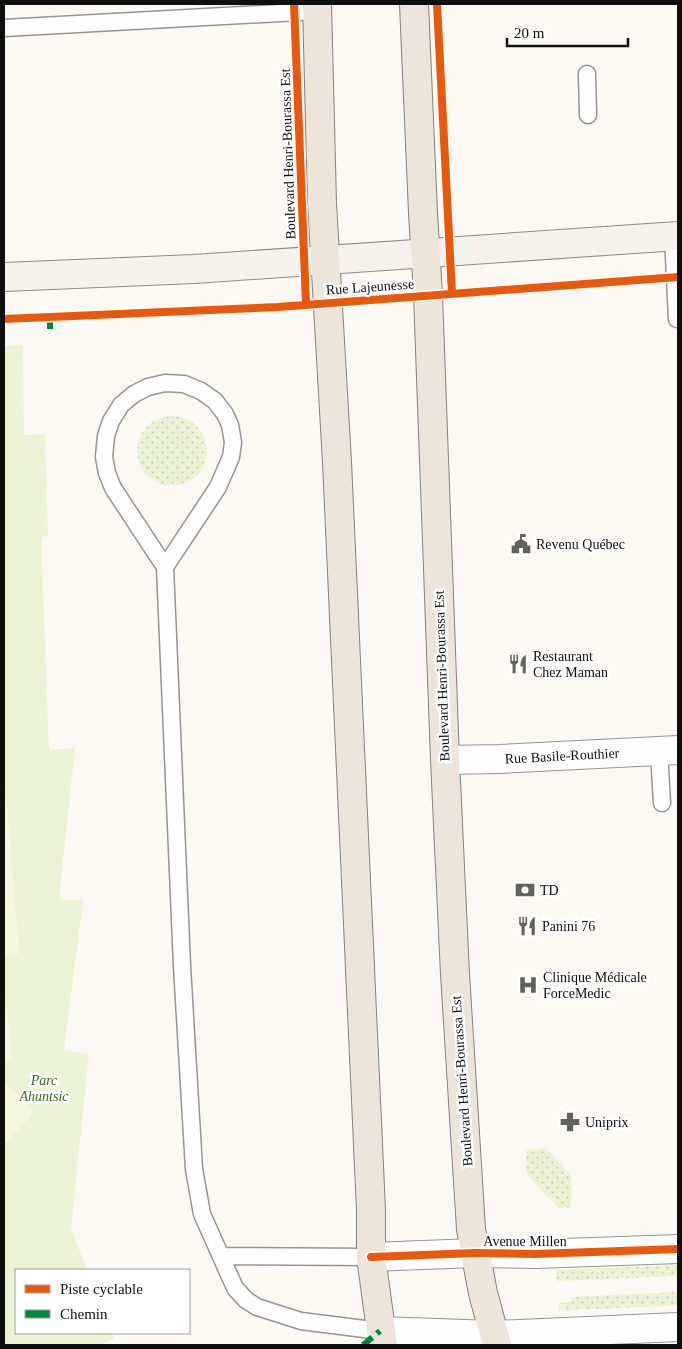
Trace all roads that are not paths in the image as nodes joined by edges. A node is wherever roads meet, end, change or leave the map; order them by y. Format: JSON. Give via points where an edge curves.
{"nodes":[{"id":1,"x":414,"y":4,"type":"edge"},
{"id":2,"x":317,"y":7,"type":"edge"},
{"id":3,"x":4,"y":28,"type":"edge"},
{"id":4,"x":587,"y":74,"type":"dead end"},
{"id":5,"x":588,"y":115,"type":"dead end"},
{"id":6,"x":676,"y":236,"type":"edge"},
{"id":7,"x":425,"y":253,"type":"junction"},
{"id":8,"x":326,"y":260,"type":"junction"},
{"id":9,"x":4,"y":277,"type":"edge"},
{"id":10,"x":677,"y":318,"type":"dead end"},
{"id":11,"x":165,"y":567,"type":"junction"},
{"id":12,"x":669,"y":750,"type":"edge"},
{"id":13,"x":445,"y":760,"type":"junction"},
{"id":14,"x":662,"y":803,"type":"dead end"},
{"id":15,"x":678,"y":1249,"type":"edge"},
{"id":16,"x":475,"y":1254,"type":"junction"},
{"id":17,"x":220,"y":1256,"type":"junction"},
{"id":18,"x":372,"y":1257,"type":"junction"},
{"id":19,"x":678,"y":1327,"type":"edge"},
{"id":20,"x":381,"y":1338,"type":"edge"},
{"id":21,"x":496,"y":1340,"type":"edge"}],
"edges":[{"from":1,"to":7,"type":"main road","name":"Boulevard Henri-Bourassa Est"},
{"from":2,"to":3,"type":"lane"},
{"from":2,"to":8,"type":"main road"},
{"from":4,"to":5,"type":"lane"},
{"from":6,"to":7,"type":"main road"},
{"from":6,"to":10,"type":"lane"},
{"from":7,"to":8,"type":"main road"},
{"from":7,"to":13,"type":"main road","name":"Boulevard Henri-Bourassa Est"},
{"from":8,"to":9,"type":"main road"},
{"from":8,"to":18,"type":"main road"},
{"from":11,"to":11,"type":"lane","via":[[218,488],[231,457],[233,442],[225,414],[214,401],[184,384],[165,383],[148,387],[121,405],[106,436],[104,457],[113,488]]},
{"from":11,"to":17,"type":"lane","via":[[194,1169],[202,1214]]},
{"from":12,"to":13,"type":"street","name":"Rue Basile-Routhier"},
{"from":12,"to":14,"type":"lane"},
{"from":13,"to":16,"type":"main road","name":"Boulevard Henri-Bourassa Est"},
{"from":15,"to":16,"type":"street","name":"Avenue Millen"},
{"from":16,"to":18,"type":"street","name":"Avenue Millen"},
{"from":16,"to":21,"type":"main road","name":"Boulevard Henri-Bourassa Est"},
{"from":17,"to":18,"type":"lane"},
{"from":17,"to":20,"type":"lane","via":[[235,1288],[257,1307],[301,1321]]},
{"from":18,"to":20,"type":"main road"},
{"from":19,"to":21,"type":"street"},
{"from":20,"to":21,"type":"street"}]}
